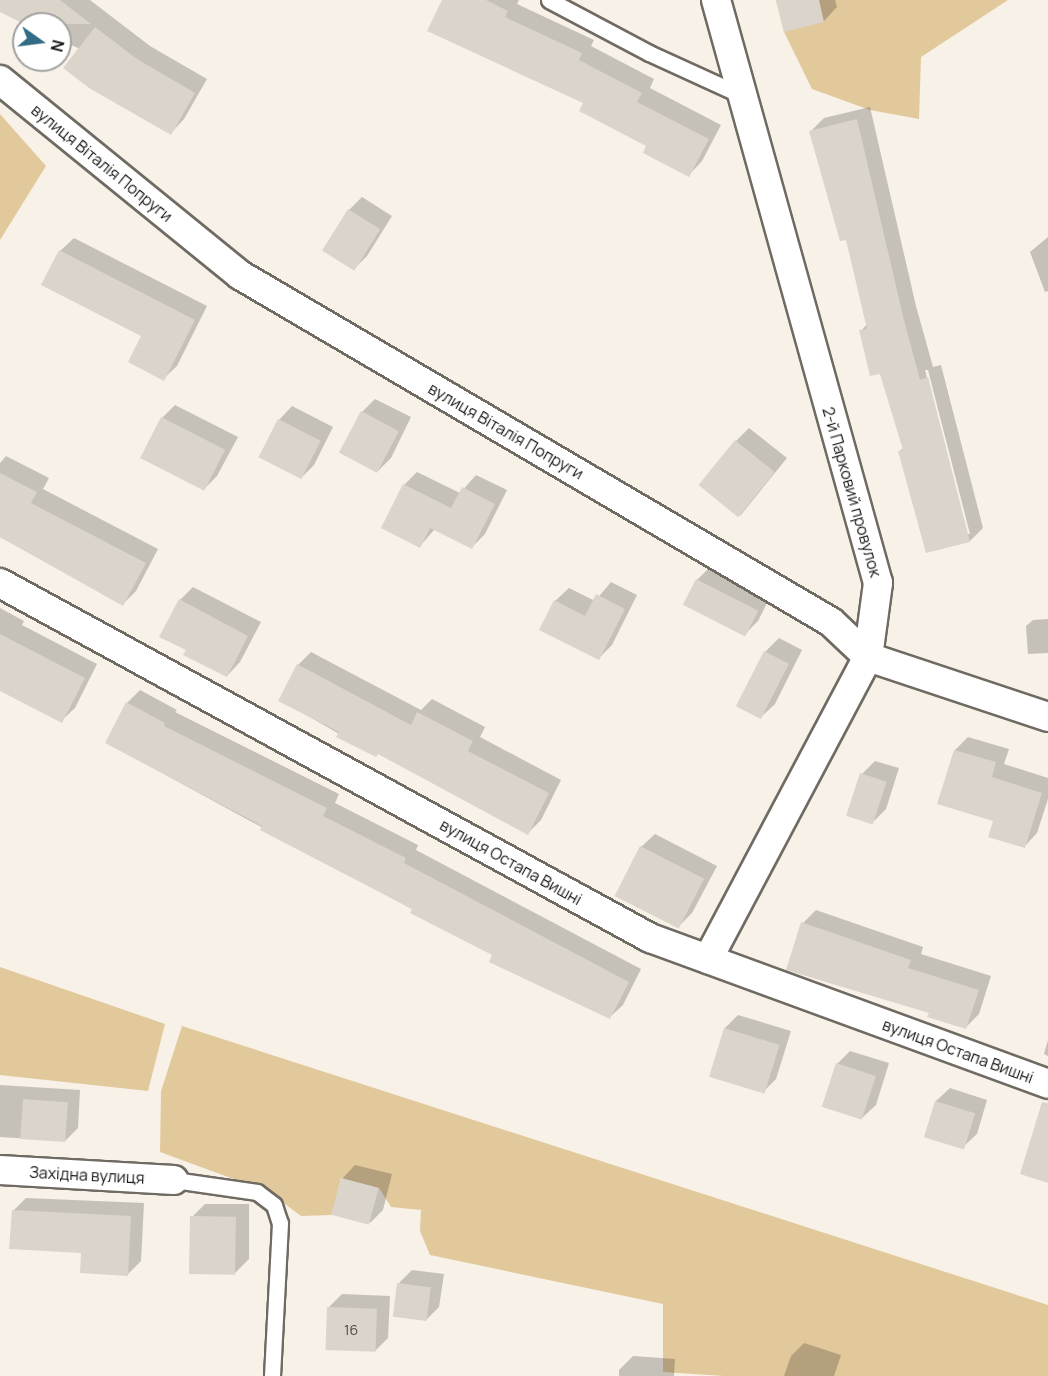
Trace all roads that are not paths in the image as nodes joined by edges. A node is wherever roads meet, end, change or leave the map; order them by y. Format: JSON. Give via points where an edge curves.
{"nodes":[{"id":1,"x":549,"y":0,"type":"edge"},
{"id":2,"x":716,"y":0,"type":"edge"},
{"id":3,"x":0,"y":80,"type":"edge"},
{"id":4,"x":739,"y":94,"type":"junction"},
{"id":5,"x":0,"y":583,"type":"edge"},
{"id":6,"x":868,"y":657,"type":"junction"},
{"id":7,"x":1048,"y":717,"type":"edge"},
{"id":8,"x":708,"y":959,"type":"junction"},
{"id":9,"x":1048,"y":1084,"type":"edge"},
{"id":10,"x":0,"y":1170,"type":"edge"},
{"id":11,"x":174,"y":1180,"type":"joint"},
{"id":12,"x":272,"y":1376,"type":"edge"}],
"edges":[{"from":1,"to":4,"type":"lane","via":[[649,53]]},
{"from":2,"to":4,"type":"street","name":"2-й Парковий провулок"},
{"from":3,"to":6,"type":"street","name":"вулиця Віталія Попруги","via":[[240,275],[831,622]]},
{"from":4,"to":6,"type":"street","name":"2-й Парковий провулок","via":[[878,583]]},
{"from":5,"to":8,"type":"street","name":"вулиця Остапа Вишні","via":[[650,938]]},
{"from":6,"to":7,"type":"street","name":"вулиця Віталія Попруги"},
{"from":6,"to":8,"type":"street","name":"2-й Парковий провулок"},
{"from":8,"to":9,"type":"street","name":"вулиця Остапа Вишні"},
{"from":10,"to":11,"type":"street","name":"Західна вулиця"},
{"from":11,"to":12,"type":"lane","via":[[257,1192],[274,1206],[280,1224]]}]}
